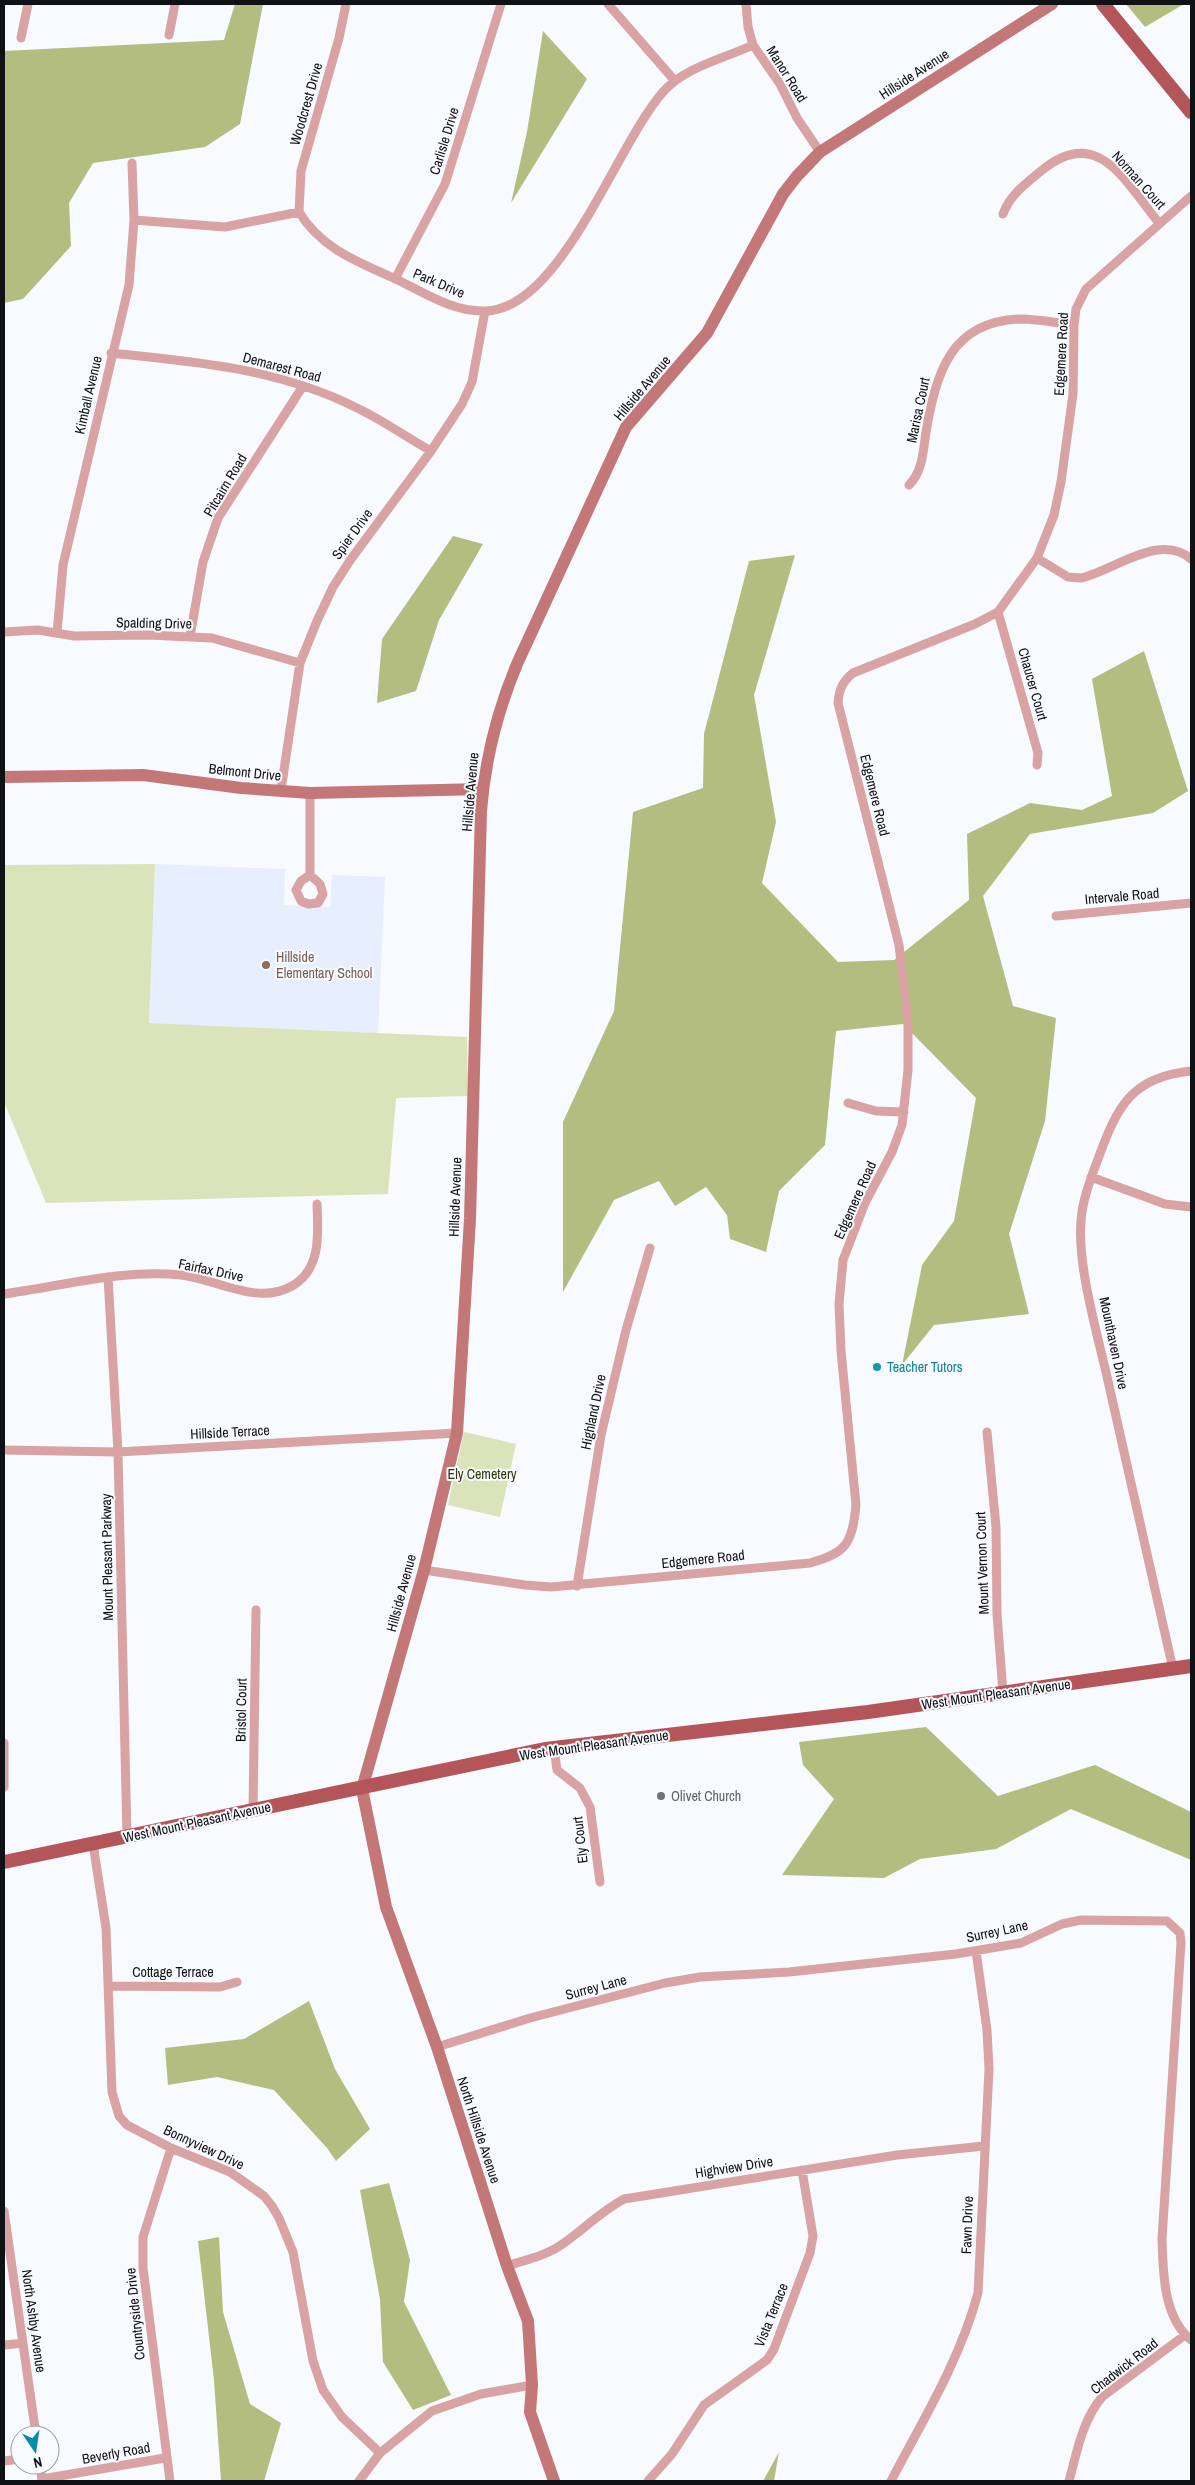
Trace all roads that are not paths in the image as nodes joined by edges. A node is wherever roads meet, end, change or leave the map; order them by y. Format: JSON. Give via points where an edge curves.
{"nodes":[{"id":1,"x":28,"y":4,"type":"edge"},
{"id":2,"x":175,"y":4,"type":"edge"},
{"id":3,"x":346,"y":4,"type":"edge"},
{"id":4,"x":501,"y":4,"type":"edge"},
{"id":5,"x":608,"y":4,"type":"edge"},
{"id":6,"x":746,"y":4,"type":"edge"},
{"id":7,"x":1052,"y":4,"type":"edge"},
{"id":8,"x":1103,"y":4,"type":"edge"},
{"id":9,"x":169,"y":35,"type":"dead end"},
{"id":10,"x":21,"y":38,"type":"dead end"},
{"id":11,"x":753,"y":45,"type":"junction"},
{"id":12,"x":675,"y":81,"type":"junction"},
{"id":13,"x":1191,"y":112,"type":"edge"},
{"id":14,"x":820,"y":152,"type":"junction"},
{"id":15,"x":132,"y":163,"type":"dead end"},
{"id":16,"x":1191,"y":196,"type":"edge"},
{"id":17,"x":298,"y":212,"type":"junction"},
{"id":18,"x":1003,"y":214,"type":"dead end"},
{"id":19,"x":134,"y":220,"type":"junction"},
{"id":20,"x":1159,"y":223,"type":"junction"},
{"id":21,"x":395,"y":279,"type":"junction"},
{"id":22,"x":485,"y":311,"type":"junction"},
{"id":23,"x":1074,"y":325,"type":"junction"},
{"id":24,"x":111,"y":354,"type":"junction"},
{"id":25,"x":302,"y":386,"type":"junction"},
{"id":26,"x":431,"y":451,"type":"junction"},
{"id":27,"x":909,"y":485,"type":"dead end"},
{"id":28,"x":1037,"y":558,"type":"junction"},
{"id":29,"x":1191,"y":559,"type":"edge"},
{"id":30,"x":998,"y":612,"type":"junction"},
{"id":31,"x":4,"y":632,"type":"edge"},
{"id":32,"x":57,"y":633,"type":"junction"},
{"id":33,"x":190,"y":637,"type":"junction"},
{"id":34,"x":300,"y":662,"type":"junction"},
{"id":35,"x":1037,"y":765,"type":"dead end"},
{"id":36,"x":4,"y":777,"type":"edge"},
{"id":37,"x":483,"y":789,"type":"junction"},
{"id":38,"x":281,"y":790,"type":"junction"},
{"id":39,"x":310,"y":793,"type":"junction"},
{"id":40,"x":310,"y":875,"type":"dead end"},
{"id":41,"x":1191,"y":902,"type":"edge"},
{"id":42,"x":1056,"y":916,"type":"dead end"},
{"id":43,"x":1191,"y":1071,"type":"edge"},
{"id":44,"x":848,"y":1103,"type":"dead end"},
{"id":45,"x":904,"y":1112,"type":"junction"},
{"id":46,"x":1091,"y":1178,"type":"junction"},
{"id":47,"x":317,"y":1204,"type":"dead end"},
{"id":48,"x":1191,"y":1208,"type":"edge"},
{"id":49,"x":650,"y":1248,"type":"dead end"},
{"id":50,"x":108,"y":1277,"type":"junction"},
{"id":51,"x":4,"y":1294,"type":"edge"},
{"id":52,"x":987,"y":1432,"type":"dead end"},
{"id":53,"x":457,"y":1433,"type":"junction"},
{"id":54,"x":4,"y":1450,"type":"edge"},
{"id":55,"x":118,"y":1452,"type":"junction"},
{"id":56,"x":424,"y":1570,"type":"junction"},
{"id":57,"x":577,"y":1586,"type":"junction"},
{"id":58,"x":256,"y":1610,"type":"dead end"},
{"id":59,"x":1191,"y":1666,"type":"edge"},
{"id":60,"x":1173,"y":1669,"type":"junction"},
{"id":61,"x":1003,"y":1693,"type":"junction"},
{"id":62,"x":4,"y":1742,"type":"edge"},
{"id":63,"x":554,"y":1748,"type":"junction"},
{"id":64,"x":4,"y":1787,"type":"edge"},
{"id":65,"x":362,"y":1789,"type":"junction"},
{"id":66,"x":253,"y":1810,"type":"junction"},
{"id":67,"x":127,"y":1837,"type":"junction"},
{"id":68,"x":93,"y":1844,"type":"junction"},
{"id":69,"x":4,"y":1862,"type":"edge"},
{"id":70,"x":600,"y":1882,"type":"dead end"},
{"id":71,"x":976,"y":1951,"type":"junction"},
{"id":72,"x":236,"y":1982,"type":"dead end"},
{"id":73,"x":109,"y":1986,"type":"junction"},
{"id":74,"x":437,"y":2047,"type":"junction"},
{"id":75,"x":984,"y":2146,"type":"junction"},
{"id":76,"x":171,"y":2148,"type":"junction"},
{"id":77,"x":802,"y":2170,"type":"junction"},
{"id":78,"x":4,"y":2211,"type":"edge"},
{"id":79,"x":5,"y":2228,"type":"edge"},
{"id":80,"x":507,"y":2266,"type":"junction"},
{"id":81,"x":1188,"y":2337,"type":"edge"},
{"id":82,"x":23,"y":2343,"type":"junction"},
{"id":83,"x":4,"y":2345,"type":"edge"},
{"id":84,"x":532,"y":2385,"type":"junction"},
{"id":85,"x":35,"y":2425,"type":"edge"},
{"id":86,"x":380,"y":2453,"type":"junction"},
{"id":87,"x":165,"y":2458,"type":"junction"},
{"id":88,"x":42,"y":2480,"type":"edge"},
{"id":89,"x":170,"y":2481,"type":"edge"},
{"id":90,"x":359,"y":2481,"type":"edge"},
{"id":91,"x":554,"y":2481,"type":"edge"},
{"id":92,"x":648,"y":2481,"type":"edge"},
{"id":93,"x":891,"y":2481,"type":"edge"},
{"id":94,"x":1069,"y":2481,"type":"edge"}],
"edges":[{"from":1,"to":10,"type":"street"},
{"from":2,"to":9,"type":"street"},
{"from":3,"to":17,"type":"street","name":"Woodcrest Drive","via":[[301,171]]},
{"from":4,"to":21,"type":"street","name":"Carlisle Drive","via":[[445,184]]},
{"from":5,"to":12,"type":"street"},
{"from":6,"to":11,"type":"street","name":"Manor Road"},
{"from":7,"to":14,"type":"street","name":"Hillside Avenue"},
{"from":8,"to":13,"type":"main road"},
{"from":11,"to":12,"type":"street","name":"Park Drive"},
{"from":11,"to":14,"type":"street","name":"Manor Road"},
{"from":12,"to":22,"type":"street","name":"Park Drive","via":[[664,90],[645,117],[558,263],[531,293],[500,308]]},
{"from":14,"to":37,"type":"street","name":"Hillside Avenue","via":[[783,194],[707,333],[626,427],[502,699],[491,736]]},
{"from":15,"to":19,"type":"street","name":"Kimball Avenue"},
{"from":16,"to":20,"type":"street","name":"Edgemere Road"},
{"from":17,"to":19,"type":"street","via":[[225,227]]},
{"from":17,"to":21,"type":"street","name":"Park Drive","via":[[308,228],[326,245]]},
{"from":18,"to":20,"type":"street","name":"Norman Court","via":[[1015,192],[1052,162],[1070,154],[1087,153],[1110,164]]},
{"from":19,"to":24,"type":"street","name":"Kimball Avenue","via":[[129,286]]},
{"from":20,"to":23,"type":"street","name":"Edgemere Road","via":[[1086,289],[1076,309]]},
{"from":21,"to":22,"type":"street","name":"Park Drive","via":[[448,304]]},
{"from":22,"to":26,"type":"street","name":"Spier Drive","via":[[472,382],[462,404]]},
{"from":23,"to":27,"type":"street","name":"Marisa Court","via":[[1009,320],[982,328],[959,344],[938,378],[920,468]]},
{"from":23,"to":28,"type":"street","name":"Edgemere Road","via":[[1073,394],[1061,482],[1054,515]]},
{"from":24,"to":25,"type":"street","name":"Demarest Road","via":[[198,361]]},
{"from":24,"to":32,"type":"street","name":"Kimball Avenue","via":[[63,565]]},
{"from":25,"to":26,"type":"street","name":"Demarest Road","via":[[356,407]]},
{"from":25,"to":33,"type":"street","name":"Pitcairn Road","via":[[218,518],[203,562]]},
{"from":26,"to":34,"type":"street","name":"Spier Drive","via":[[351,558],[333,587]]},
{"from":28,"to":29,"type":"street","via":[[1068,577],[1081,578],[1150,551],[1172,548]]},
{"from":28,"to":30,"type":"street","name":"Edgemere Road"},
{"from":30,"to":35,"type":"street","name":"Chaucer Court","via":[[1038,753]]},
{"from":30,"to":45,"type":"street","name":"Edgemere Road","via":[[853,672],[838,694],[899,945],[908,1022]]},
{"from":31,"to":32,"type":"street","name":"Spalding Drive","via":[[38,630]]},
{"from":32,"to":33,"type":"street","name":"Spalding Drive"},
{"from":33,"to":34,"type":"street","name":"Spalding Drive","via":[[212,638]]},
{"from":34,"to":38,"type":"street","name":"Spier Drive"},
{"from":36,"to":38,"type":"street","name":"Belmont Drive","via":[[143,775]]},
{"from":37,"to":39,"type":"street","name":"Belmont Drive"},
{"from":37,"to":53,"type":"street","name":"Hillside Avenue","via":[[470,1219]]},
{"from":38,"to":39,"type":"street","name":"Belmont Drive"},
{"from":39,"to":40,"type":"street"},
{"from":41,"to":42,"type":"street","name":"Intervale Road"},
{"from":43,"to":46,"type":"street","name":"Mounthaven Drive","via":[[1146,1082],[1132,1093],[1115,1115]]},
{"from":44,"to":45,"type":"street","via":[[876,1111]]},
{"from":45,"to":57,"type":"street","name":"Edgemere Road","via":[[892,1152],[865,1203],[843,1260],[839,1304],[841,1352],[856,1505],[847,1544],[833,1557],[810,1564]]},
{"from":46,"to":48,"type":"street","via":[[1165,1204]]},
{"from":46,"to":60,"type":"street","name":"Mounthaven Drive","via":[[1081,1220],[1084,1267]]},
{"from":47,"to":50,"type":"street","name":"Fairfax Drive","via":[[317,1252],[302,1279],[291,1287],[259,1294],[182,1276]]},
{"from":49,"to":57,"type":"street","name":"Highland Drive","via":[[601,1435]]},
{"from":50,"to":51,"type":"street","name":"Fairfax Drive"},
{"from":50,"to":55,"type":"street","name":"Mount Pleasant Parkway"},
{"from":52,"to":61,"type":"street","name":"Mount Vernon Court","via":[[996,1527]]},
{"from":53,"to":55,"type":"street","name":"Hillside Terrace"},
{"from":53,"to":56,"type":"street","name":"Hillside Avenue"},
{"from":54,"to":55,"type":"street","name":"Hillside Terrace"},
{"from":55,"to":67,"type":"street","name":"Mount Pleasant Parkway"},
{"from":56,"to":57,"type":"street","name":"Edgemere Road","via":[[525,1585]]},
{"from":56,"to":65,"type":"street","name":"Hillside Avenue"},
{"from":58,"to":66,"type":"street","name":"Bristol Court"},
{"from":59,"to":60,"type":"main road","name":"West Mount Pleasant Avenue"},
{"from":60,"to":61,"type":"main road","name":"West Mount Pleasant Avenue"},
{"from":61,"to":63,"type":"main road","name":"West Mount Pleasant Avenue"},
{"from":62,"to":64,"type":"street"},
{"from":63,"to":65,"type":"main road","name":"West Mount Pleasant Avenue"},
{"from":63,"to":70,"type":"street","name":"Ely Court","via":[[557,1770],[580,1788],[590,1807]]},
{"from":65,"to":66,"type":"main road","name":"West Mount Pleasant Avenue"},
{"from":65,"to":74,"type":"street","name":"North Hillside Avenue","via":[[386,1907]]},
{"from":66,"to":67,"type":"main road","name":"West Mount Pleasant Avenue"},
{"from":67,"to":68,"type":"main road","name":"West Mount Pleasant Avenue"},
{"from":68,"to":69,"type":"main road","name":"West Mount Pleasant Avenue"},
{"from":68,"to":73,"type":"street","name":"Bonnyview Drive","via":[[106,1928]]},
{"from":71,"to":74,"type":"street","name":"Surrey Lane","via":[[665,1982]]},
{"from":71,"to":75,"type":"street","name":"Fawn Drive","via":[[989,2069]]},
{"from":71,"to":81,"type":"street","name":"Surrey Lane","via":[[1021,1943],[1062,1924],[1081,1920],[1167,1921],[1180,1933],[1162,2258],[1168,2298]]},
{"from":72,"to":73,"type":"street","name":"Cottage Terrace","via":[[220,1987]]},
{"from":73,"to":76,"type":"street","name":"Bonnyview Drive","via":[[114,2106],[127,2125]]},
{"from":74,"to":80,"type":"street","name":"North Hillside Avenue"},
{"from":75,"to":77,"type":"street","name":"Highview Drive"},
{"from":75,"to":93,"type":"street","name":"Fawn Drive","via":[[978,2293],[969,2327]]},
{"from":76,"to":86,"type":"street","name":"Bonnyview Drive","via":[[230,2172],[264,2196],[272,2206],[293,2252],[313,2361],[323,2390],[342,2418]]},
{"from":76,"to":87,"type":"street","name":"Countryside Drive","via":[[143,2237],[143,2268]]},
{"from":77,"to":80,"type":"street","name":"Highview Drive","via":[[624,2200],[594,2218],[561,2245]]},
{"from":77,"to":92,"type":"street","name":"Vista Terrace","via":[[813,2236],[810,2253],[774,2349],[767,2360],[704,2405],[672,2454]]},
{"from":78,"to":79,"type":"street","name":"North Ashby Avenue"},
{"from":79,"to":82,"type":"street","name":"North Ashby Avenue"},
{"from":80,"to":84,"type":"street","name":"North Hillside Avenue","via":[[528,2321]]},
{"from":81,"to":94,"type":"street","name":"Chadwick Road","via":[[1102,2397],[1091,2410]]},
{"from":82,"to":83,"type":"street"},
{"from":82,"to":85,"type":"street","name":"North Ashby Avenue"},
{"from":84,"to":86,"type":"street","via":[[481,2394],[432,2411]]},
{"from":84,"to":91,"type":"street","name":"North Hillside Avenue","via":[[530,2412]]},
{"from":86,"to":90,"type":"street"},
{"from":87,"to":88,"type":"street","name":"Beverly Road"},
{"from":87,"to":89,"type":"street","name":"Countryside Drive"}]}
